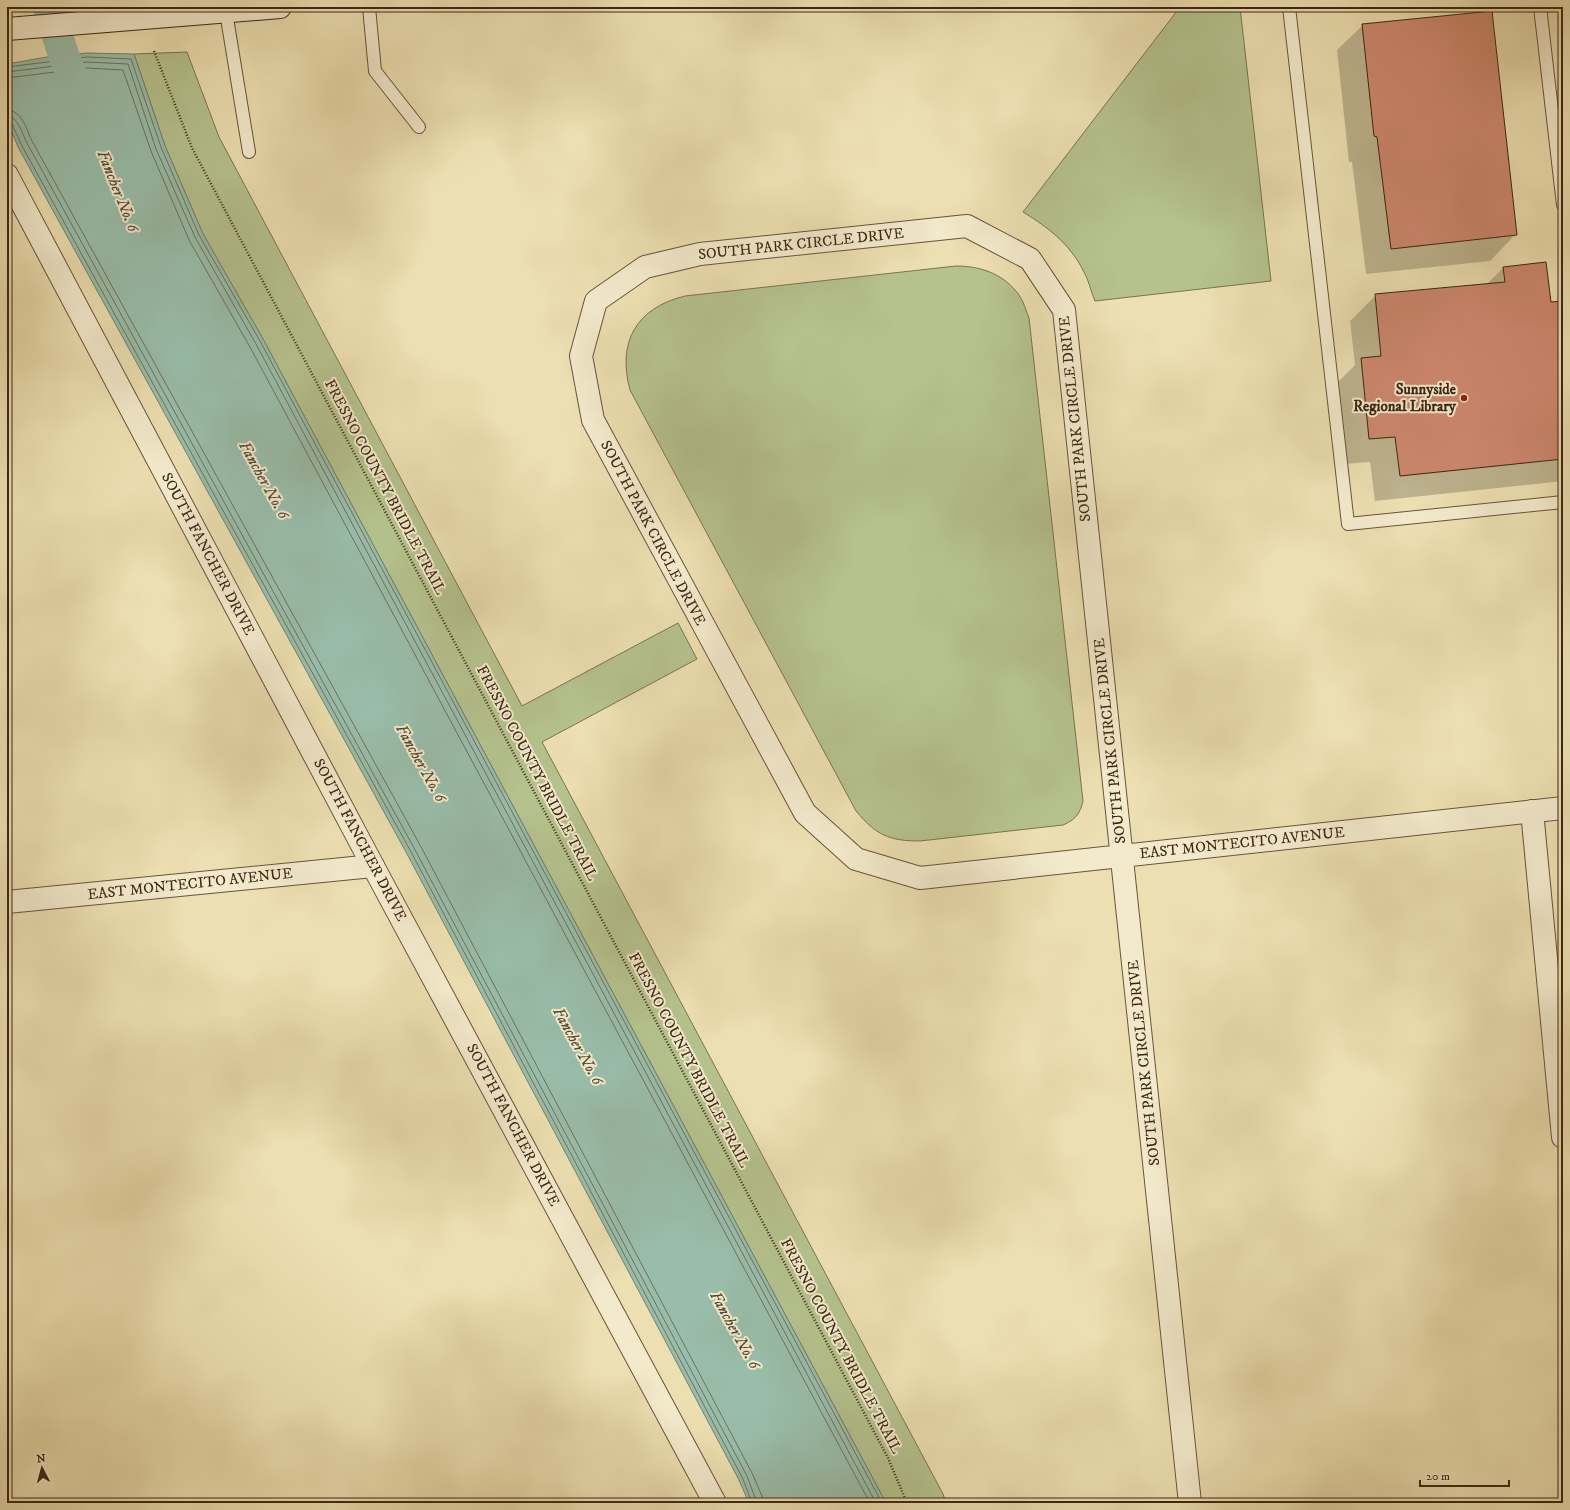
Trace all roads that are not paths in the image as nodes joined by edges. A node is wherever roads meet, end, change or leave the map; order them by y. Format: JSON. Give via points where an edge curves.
{"nodes":[{"id":1,"x":280,"y":7,"type":"edge"},
{"id":2,"x":369,"y":7,"type":"edge"},
{"id":3,"x":1289,"y":7,"type":"edge"},
{"id":4,"x":1540,"y":7,"type":"edge"},
{"id":5,"x":226,"y":12,"type":"junction"},
{"id":6,"x":16,"y":28,"type":"edge"},
{"id":7,"x":420,"y":127,"type":"dead end"},
{"id":8,"x":249,"y":152,"type":"dead end"},
{"id":9,"x":7,"y":175,"type":"edge"},
{"id":10,"x":1563,"y":205,"type":"edge"},
{"id":11,"x":1563,"y":502,"type":"edge"},
{"id":12,"x":1563,"y":808,"type":"edge"},
{"id":13,"x":1532,"y":811,"type":"junction"},
{"id":14,"x":1122,"y":857,"type":"junction"},
{"id":15,"x":373,"y":866,"type":"junction"},
{"id":16,"x":920,"y":878,"type":"joint"},
{"id":17,"x":7,"y":902,"type":"edge"},
{"id":18,"x":1563,"y":1137,"type":"edge"},
{"id":19,"x":715,"y":1503,"type":"edge"},
{"id":20,"x":1190,"y":1503,"type":"edge"}],
"edges":[{"from":1,"to":5,"type":"street"},
{"from":2,"to":7,"type":"lane","via":[[375,71]]},
{"from":3,"to":11,"type":"lane","via":[[1348,524]]},
{"from":4,"to":10,"type":"lane"},
{"from":5,"to":6,"type":"street"},
{"from":5,"to":8,"type":"lane"},
{"from":9,"to":15,"type":"street","name":"SOUTH FANCHER DRIVE"},
{"from":12,"to":13,"type":"street","name":"EAST MONTECITO AVENUE"},
{"from":13,"to":14,"type":"street","name":"EAST MONTECITO AVENUE"},
{"from":13,"to":18,"type":"street"},
{"from":14,"to":16,"type":"street","name":"EAST MONTECITO AVENUE"},
{"from":14,"to":16,"type":"street","name":"SOUTH PARK CIRCLE DRIVE","via":[[1064,310],[1030,259],[967,226],[700,254],[645,267],[596,301],[581,356],[593,420],[805,813],[856,859]]},
{"from":14,"to":20,"type":"street","name":"SOUTH PARK CIRCLE DRIVE"},
{"from":15,"to":17,"type":"street","name":"EAST MONTECITO AVENUE"},
{"from":15,"to":19,"type":"street","name":"SOUTH FANCHER DRIVE"}]}
